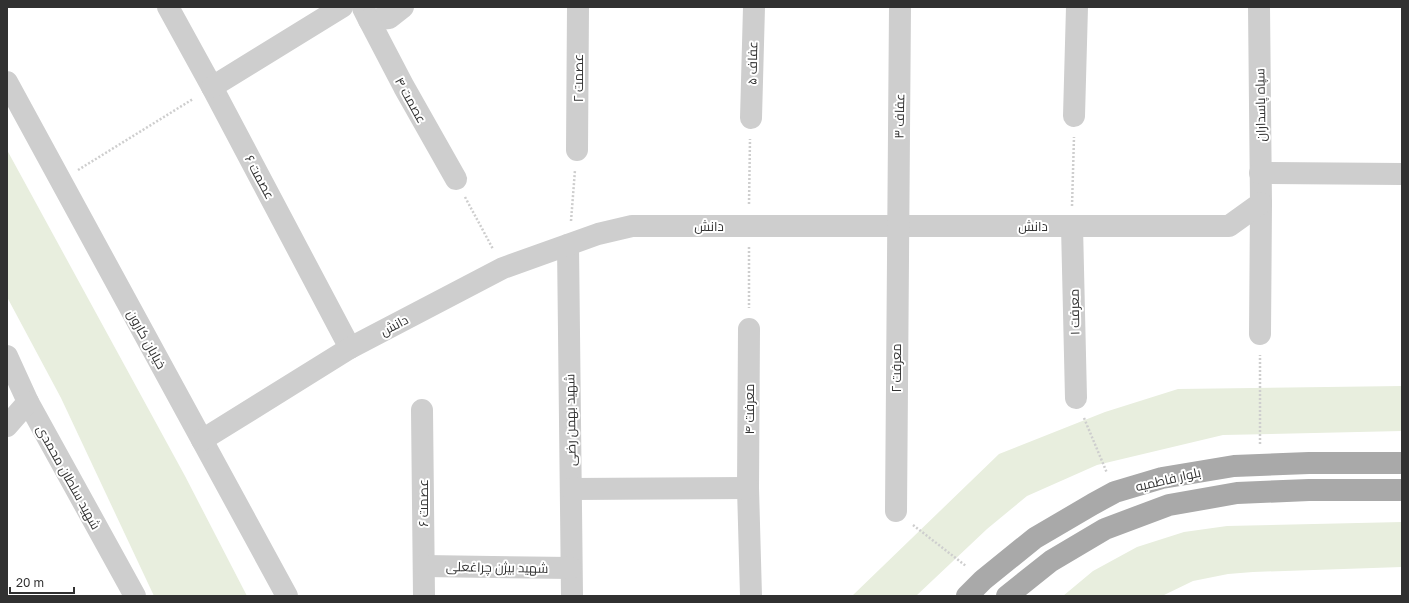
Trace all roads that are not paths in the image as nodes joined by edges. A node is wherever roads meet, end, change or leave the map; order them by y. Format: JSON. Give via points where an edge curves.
{"nodes":[{"id":1,"x":168,"y":7,"type":"edge"},
{"id":2,"x":342,"y":7,"type":"edge"},
{"id":3,"x":403,"y":7,"type":"edge"},
{"id":4,"x":578,"y":7,"type":"edge"},
{"id":5,"x":754,"y":7,"type":"edge"},
{"id":6,"x":900,"y":7,"type":"edge"},
{"id":7,"x":1077,"y":7,"type":"edge"},
{"id":8,"x":1258,"y":7,"type":"edge"},
{"id":9,"x":365,"y":14,"type":"edge"},
{"id":10,"x":7,"y":82,"type":"edge"},
{"id":11,"x":212,"y":87,"type":"junction"},
{"id":12,"x":1074,"y":116,"type":"road end"},
{"id":13,"x":751,"y":118,"type":"road end"},
{"id":14,"x":577,"y":150,"type":"road end"},
{"id":15,"x":1260,"y":173,"type":"junction"},
{"id":16,"x":1402,"y":174,"type":"edge"},
{"id":17,"x":456,"y":179,"type":"road end"},
{"id":18,"x":1261,"y":203,"type":"junction"},
{"id":19,"x":897,"y":225,"type":"junction"},
{"id":20,"x":1072,"y":226,"type":"junction"},
{"id":21,"x":568,"y":245,"type":"junction"},
{"id":22,"x":749,"y":329,"type":"road end"},
{"id":23,"x":1260,"y":334,"type":"road end"},
{"id":24,"x":350,"y":348,"type":"junction"},
{"id":25,"x":7,"y":356,"type":"edge"},
{"id":26,"x":1076,"y":398,"type":"road end"},
{"id":27,"x":28,"y":402,"type":"junction"},
{"id":28,"x":422,"y":410,"type":"dead end"},
{"id":29,"x":7,"y":426,"type":"edge"},
{"id":30,"x":202,"y":440,"type":"junction"},
{"id":31,"x":1402,"y":463,"type":"edge"},
{"id":32,"x":748,"y":488,"type":"junction"},
{"id":33,"x":571,"y":489,"type":"junction"},
{"id":34,"x":1402,"y":490,"type":"edge"},
{"id":35,"x":896,"y":511,"type":"road end"},
{"id":36,"x":424,"y":566,"type":"junction"},
{"id":37,"x":571,"y":568,"type":"junction"},
{"id":38,"x":135,"y":596,"type":"edge"},
{"id":39,"x":288,"y":596,"type":"edge"},
{"id":40,"x":424,"y":596,"type":"edge"},
{"id":41,"x":572,"y":596,"type":"edge"},
{"id":42,"x":751,"y":596,"type":"edge"},
{"id":43,"x":967,"y":596,"type":"edge"},
{"id":44,"x":1007,"y":596,"type":"edge"}],
"edges":[{"from":1,"to":11,"type":"street","name":"عصمت ۶"},
{"from":2,"to":11,"type":"street"},
{"from":3,"to":9,"type":"street","via":[[389,18]]},
{"from":4,"to":14,"type":"street","name":"عصمت ۲"},
{"from":5,"to":13,"type":"street","name":"عفاف ۵"},
{"from":6,"to":19,"type":"street","name":"عفاف ۳"},
{"from":7,"to":12,"type":"street"},
{"from":8,"to":15,"type":"street","name":"سپاه پاسداران"},
{"from":9,"to":17,"type":"street","name":"عصمت ۴"},
{"from":10,"to":30,"type":"street","name":"خیابان کارون"},
{"from":11,"to":24,"type":"street","name":"عصمت ۶"},
{"from":15,"to":16,"type":"street"},
{"from":15,"to":18,"type":"street","name":"سپاه پاسداران"},
{"from":18,"to":20,"type":"street","name":"دانش","via":[[1229,226]]},
{"from":18,"to":23,"type":"street","name":"سپاه پاسداران"},
{"from":19,"to":20,"type":"street","name":"دانش"},
{"from":19,"to":21,"type":"street","name":"دانش","via":[[632,226],[598,234]]},
{"from":19,"to":35,"type":"street","name":"معرفت ۲"},
{"from":20,"to":26,"type":"street","name":"معرفت ۱"},
{"from":21,"to":24,"type":"street","name":"دانش","via":[[503,268]]},
{"from":21,"to":33,"type":"street","name":"شهید بهمن رضی"},
{"from":22,"to":32,"type":"street","name":"معرفت ۴"},
{"from":24,"to":30,"type":"street","name":"دانش"},
{"from":25,"to":27,"type":"street","name":"شهید سلطان محمدی"},
{"from":27,"to":29,"type":"street"},
{"from":27,"to":38,"type":"street","name":"شهید سلطان محمدی"},
{"from":28,"to":36,"type":"street","name":"عصمت ۶"},
{"from":30,"to":39,"type":"street","name":"خیابان کارون"},
{"from":31,"to":43,"type":"main road","name":"بلوار فاطمیه","via":[[1234,466],[1162,478],[1115,492],[1035,538]]},
{"from":32,"to":33,"type":"street"},
{"from":32,"to":42,"type":"street","name":"معرفت ۴"},
{"from":33,"to":37,"type":"street","name":"شهید بهمن رضی"},
{"from":34,"to":44,"type":"main road","name":"بلوار فاطمیه","via":[[1237,493],[1169,505],[1105,529],[1051,561]]},
{"from":36,"to":37,"type":"street","name":"شهید بیژن چراغعلی"},
{"from":36,"to":40,"type":"street","name":"عصمت ۶"},
{"from":37,"to":41,"type":"street","name":"شهید بهمن رضی"}]}
